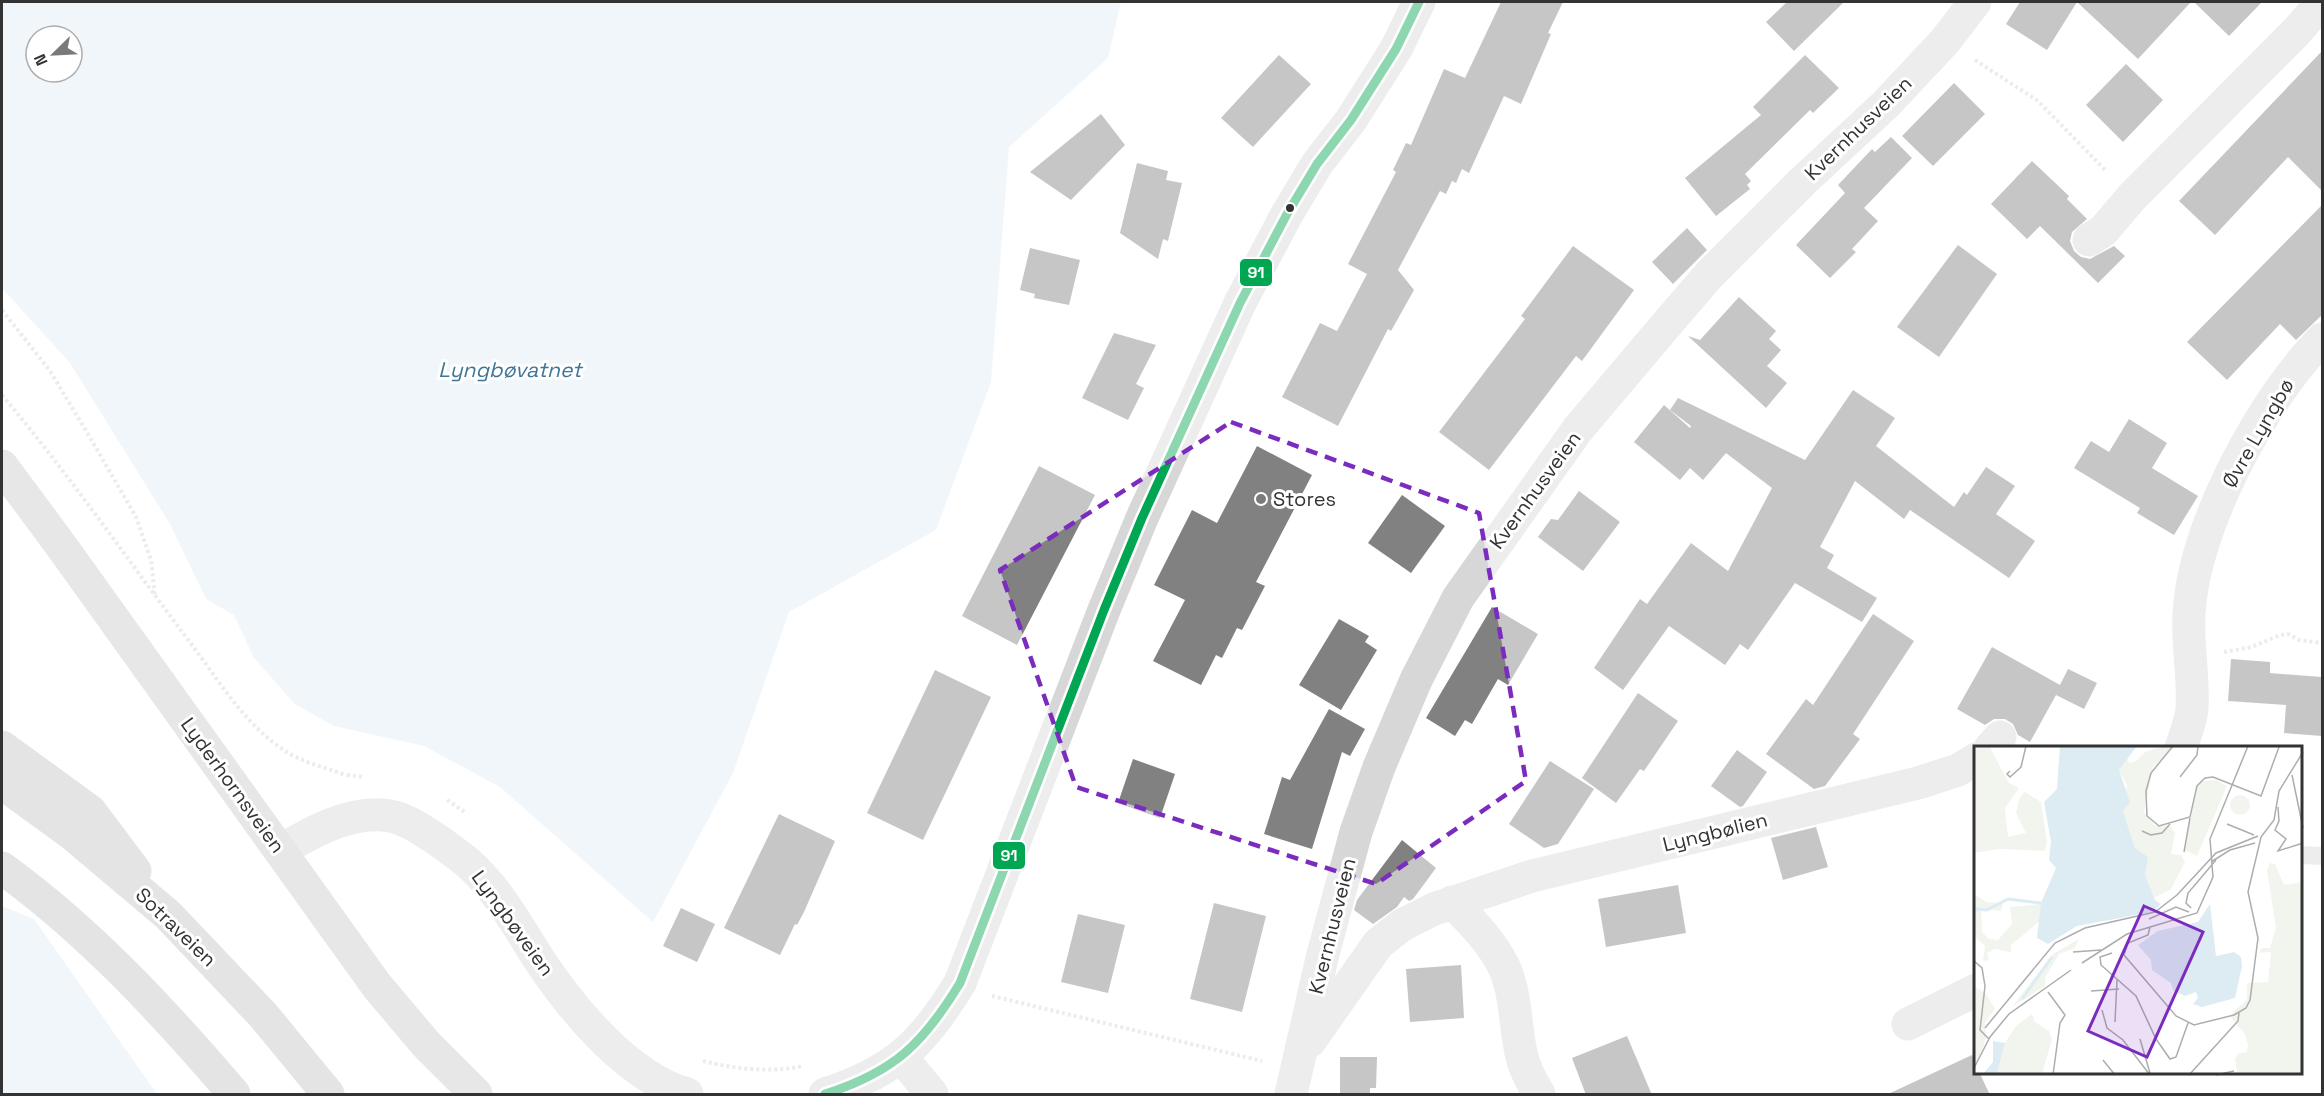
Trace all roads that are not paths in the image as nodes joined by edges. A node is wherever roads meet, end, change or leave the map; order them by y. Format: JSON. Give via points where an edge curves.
{"nodes":[{"id":1,"x":1419,"y":2,"type":"edge"},
{"id":2,"x":1975,"y":2,"type":"edge"},
{"id":3,"x":2322,"y":2,"type":"edge"},
{"id":4,"x":2089,"y":240,"type":"dead end"},
{"id":5,"x":2322,"y":339,"type":"edge"},
{"id":6,"x":2,"y":466,"type":"edge"},
{"id":7,"x":2182,"y":746,"type":"edge"},
{"id":8,"x":2,"y":747,"type":"edge"},
{"id":9,"x":1974,"y":760,"type":"edge"},
{"id":10,"x":2,"y":783,"type":"edge"},
{"id":11,"x":280,"y":851,"type":"junction"},
{"id":12,"x":2303,"y":855,"type":"edge"},
{"id":13,"x":2322,"y":856,"type":"edge"},
{"id":14,"x":2,"y":868,"type":"edge"},
{"id":15,"x":1452,"y":903,"type":"junction"},
{"id":16,"x":168,"y":915,"type":"junction"},
{"id":17,"x":1974,"y":991,"type":"edge"},
{"id":18,"x":1908,"y":1024,"type":"dead end"},
{"id":19,"x":1303,"y":1050,"type":"junction"},
{"id":20,"x":902,"y":1058,"type":"junction"},
{"id":21,"x":234,"y":1095,"type":"edge"},
{"id":22,"x":328,"y":1095,"type":"edge"},
{"id":23,"x":476,"y":1095,"type":"edge"},
{"id":24,"x":687,"y":1095,"type":"edge"},
{"id":25,"x":825,"y":1095,"type":"edge"},
{"id":26,"x":932,"y":1095,"type":"edge"},
{"id":27,"x":1291,"y":1095,"type":"edge"},
{"id":28,"x":1539,"y":1095,"type":"edge"}],
"edges":[{"from":1,"to":20,"type":"street","via":[[1396,49],[1287,214],[1240,303],[1104,610],[960,983],[941,1015]]},
{"from":2,"to":19,"type":"street","name":"Kvernhusveien","via":[[1945,41],[1886,104],[1802,182],[1695,292],[1578,429],[1458,598],[1378,767],[1323,954]]},
{"from":3,"to":4,"type":"street","via":[[2103,231]]},
{"from":5,"to":7,"type":"street","name":"Øvre Lyngbø","via":[[2281,389],[2239,458],[2205,537],[2189,612],[2192,711]]},
{"from":6,"to":11,"type":"main road","name":"Lyderhornsveien"},
{"from":8,"to":16,"type":"highway","via":[[90,811]]},
{"from":9,"to":15,"type":"street","name":"Lyngbølien","via":[[1958,770],[1918,783],[1532,876]]},
{"from":10,"to":16,"type":"highway","name":"Sotraveien","via":[[72,834]]},
{"from":11,"to":23,"type":"main road","name":"Lyderhornsveien","via":[[377,986]]},
{"from":11,"to":24,"type":"street","name":"Lyngbøveien","via":[[325,826],[356,818],[399,817],[426,832],[469,863],[508,909],[546,969],[595,1032],[654,1079]]},
{"from":12,"to":13,"type":"lane"},
{"from":14,"to":21,"type":"highway","via":[[123,971]]},
{"from":15,"to":19,"type":"street","name":"Lyngbølien","via":[[1402,925],[1378,944]]},
{"from":15,"to":28,"type":"street","via":[[1491,945],[1504,969],[1521,1055]]},
{"from":16,"to":22,"type":"highway","name":"Sotraveien","via":[[263,1015]]},
{"from":17,"to":18,"type":"street"},
{"from":19,"to":27,"type":"street","name":"Kvernhusveien"},
{"from":20,"to":25,"type":"street","via":[[877,1074]]},
{"from":20,"to":26,"type":"street"}]}
